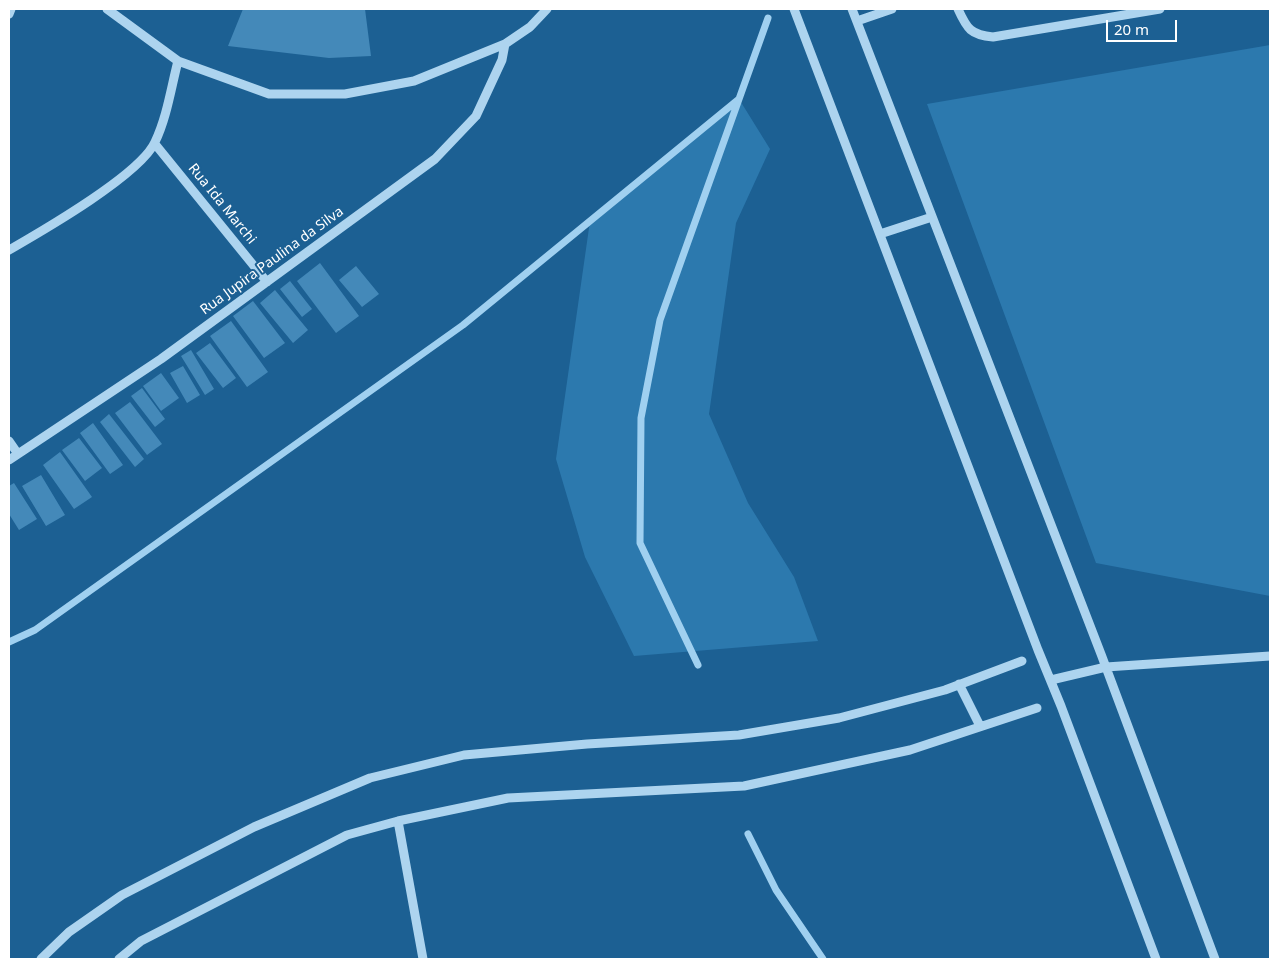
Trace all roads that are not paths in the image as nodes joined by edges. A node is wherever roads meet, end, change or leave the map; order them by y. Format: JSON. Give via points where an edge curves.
{"nodes":[{"id":1,"x":11,"y":9,"type":"edge"},
{"id":2,"x":106,"y":9,"type":"edge"},
{"id":3,"x":547,"y":9,"type":"edge"},
{"id":4,"x":794,"y":9,"type":"edge"},
{"id":5,"x":852,"y":9,"type":"edge"},
{"id":6,"x":892,"y":9,"type":"edge"},
{"id":7,"x":958,"y":9,"type":"edge"},
{"id":8,"x":1160,"y":9,"type":"edge"},
{"id":9,"x":9,"y":14,"type":"edge"},
{"id":10,"x":857,"y":21,"type":"junction"},
{"id":11,"x":505,"y":44,"type":"junction"},
{"id":12,"x":178,"y":61,"type":"junction"},
{"id":13,"x":155,"y":144,"type":"junction"},
{"id":14,"x":932,"y":217,"type":"junction"},
{"id":15,"x":880,"y":234,"type":"junction"},
{"id":16,"x":9,"y":250,"type":"edge"},
{"id":17,"x":268,"y":282,"type":"junction"},
{"id":18,"x":9,"y":441,"type":"edge"},
{"id":19,"x":18,"y":454,"type":"junction"},
{"id":20,"x":9,"y":460,"type":"edge"},
{"id":21,"x":1270,"y":656,"type":"edge"},
{"id":22,"x":1022,"y":661,"type":"dead end"},
{"id":23,"x":1106,"y":667,"type":"junction"},
{"id":24,"x":1051,"y":680,"type":"junction"},
{"id":25,"x":959,"y":684,"type":"junction"},
{"id":26,"x":1037,"y":708,"type":"dead end"},
{"id":27,"x":980,"y":726,"type":"junction"},
{"id":28,"x":398,"y":821,"type":"junction"},
{"id":29,"x":41,"y":959,"type":"edge"},
{"id":30,"x":118,"y":959,"type":"edge"},
{"id":31,"x":423,"y":959,"type":"edge"},
{"id":32,"x":1156,"y":959,"type":"edge"},
{"id":33,"x":1215,"y":959,"type":"edge"}],
"edges":[{"from":1,"to":9,"type":"street"},
{"from":2,"to":12,"type":"street"},
{"from":3,"to":11,"type":"street","via":[[530,27]]},
{"from":4,"to":15,"type":"street"},
{"from":5,"to":10,"type":"street"},
{"from":6,"to":10,"type":"street"},
{"from":7,"to":8,"type":"street","via":[[965,25],[977,35],[993,37]]},
{"from":10,"to":14,"type":"street"},
{"from":11,"to":12,"type":"street","via":[[414,80],[345,94],[269,94]]},
{"from":11,"to":17,"type":"street","name":"Rua Jupira Paulina da Silva","via":[[502,60],[476,116],[435,159]]},
{"from":12,"to":13,"type":"street"},
{"from":13,"to":16,"type":"street","via":[[101,192]]},
{"from":13,"to":17,"type":"street","name":"Rua Ida Marchi"},
{"from":14,"to":15,"type":"street"},
{"from":14,"to":23,"type":"street"},
{"from":15,"to":24,"type":"street"},
{"from":17,"to":19,"type":"street","name":"Rua Jupira Paulina da Silva","via":[[161,359]]},
{"from":18,"to":19,"type":"street"},
{"from":19,"to":20,"type":"street","name":"Rua Jupira Paulina da Silva"},
{"from":21,"to":23,"type":"street"},
{"from":22,"to":25,"type":"street"},
{"from":23,"to":24,"type":"street"},
{"from":23,"to":33,"type":"street"},
{"from":24,"to":32,"type":"street"},
{"from":25,"to":27,"type":"street"},
{"from":25,"to":29,"type":"street","via":[[839,718],[739,735],[464,755],[370,778],[254,827],[122,895],[69,932]]},
{"from":26,"to":27,"type":"street"},
{"from":27,"to":28,"type":"street","via":[[910,750],[744,786],[508,798]]},
{"from":28,"to":30,"type":"street","via":[[347,835],[141,941]]},
{"from":28,"to":31,"type":"street"}]}
